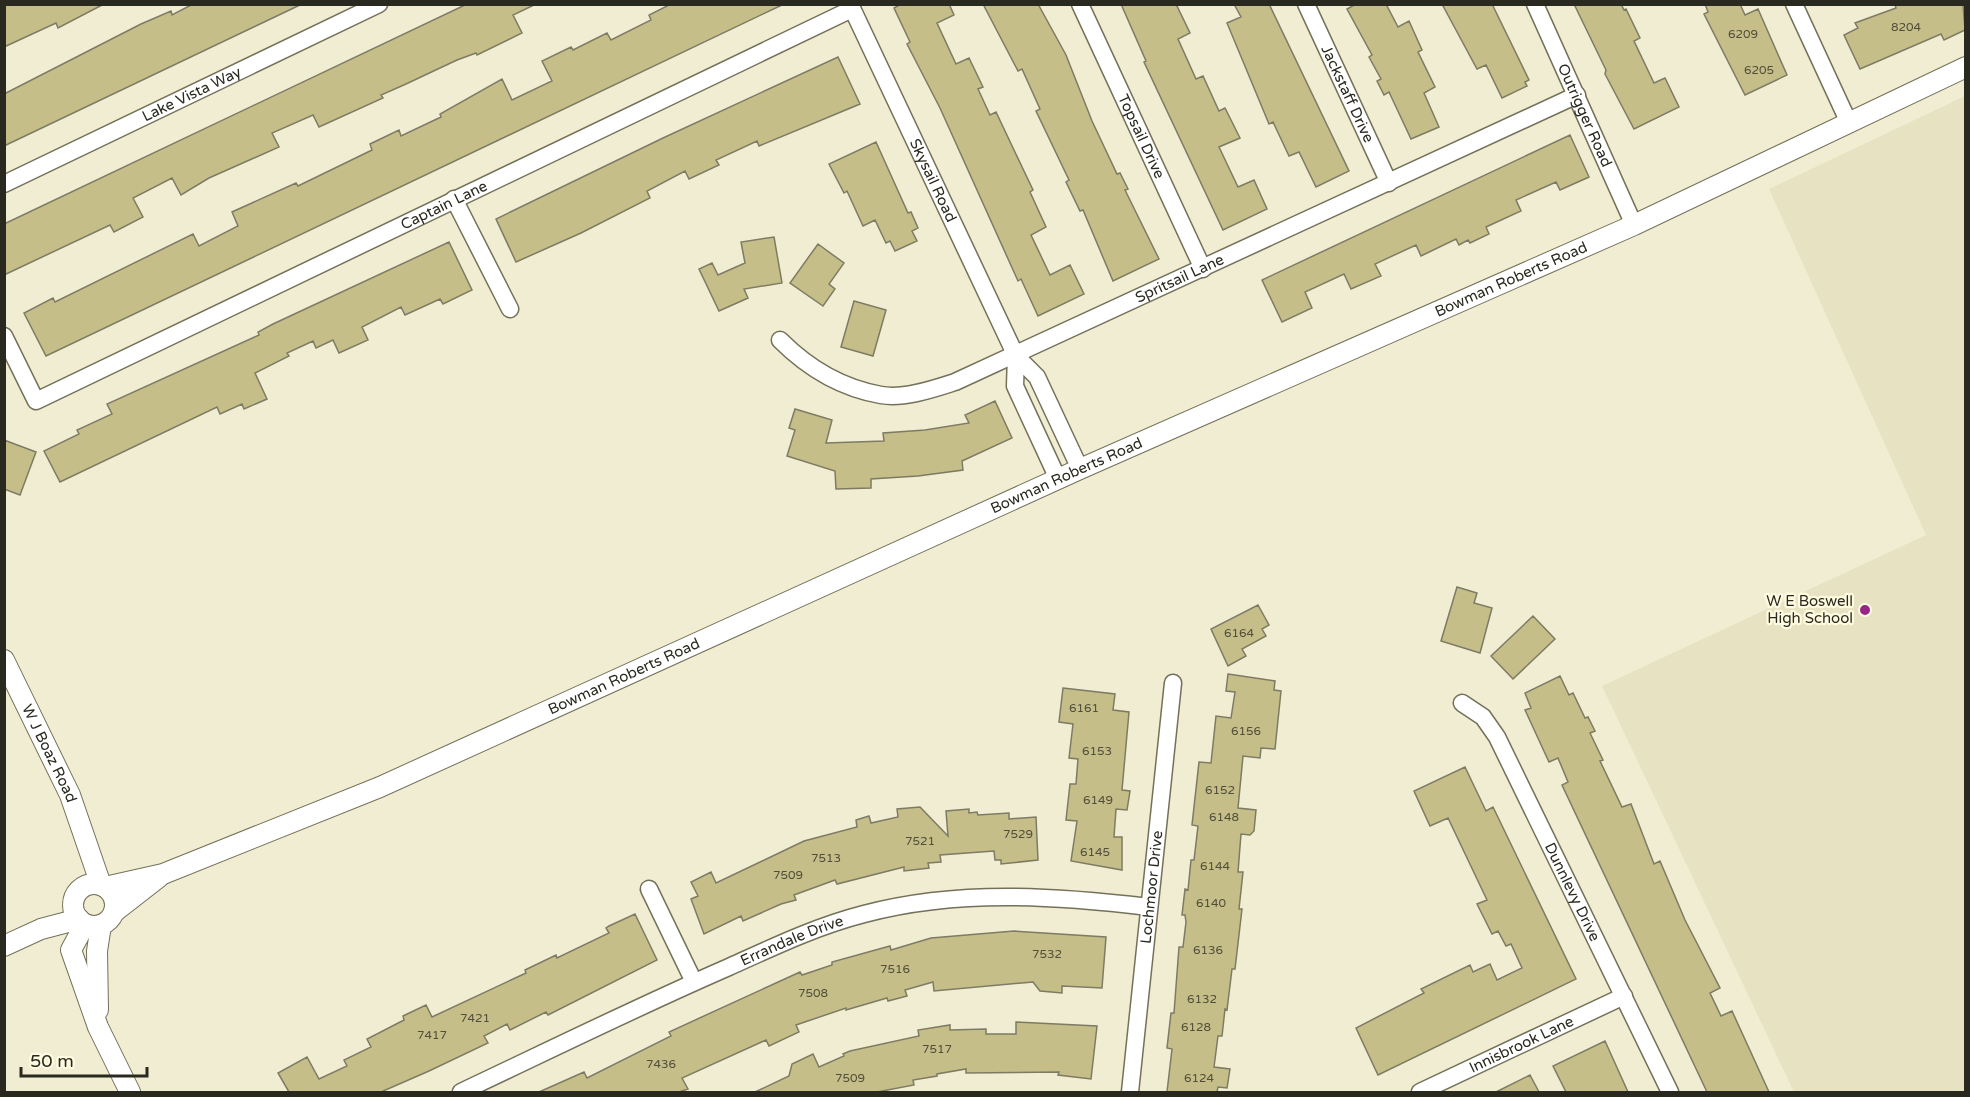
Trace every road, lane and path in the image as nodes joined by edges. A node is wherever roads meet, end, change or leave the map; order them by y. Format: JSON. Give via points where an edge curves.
{"nodes":[{"id":1,"x":380,"y":4,"type":"edge"},
{"id":2,"x":1080,"y":4,"type":"edge"},
{"id":3,"x":1306,"y":4,"type":"edge"},
{"id":4,"x":1535,"y":4,"type":"edge"},
{"id":5,"x":851,"y":7,"type":"edge"},
{"id":6,"x":1800,"y":7,"type":"edge"},
{"id":7,"x":1965,"y":67,"type":"edge"},
{"id":8,"x":1578,"y":95,"type":"junction"},
{"id":9,"x":1849,"y":123,"type":"junction"},
{"id":10,"x":1389,"y":183,"type":"junction"},
{"id":11,"x":4,"y":184,"type":"edge"},
{"id":12,"x":454,"y":199,"type":"junction"},
{"id":13,"x":1634,"y":225,"type":"junction"},
{"id":14,"x":1203,"y":269,"type":"junction"},
{"id":15,"x":510,"y":309,"type":"dead end"},
{"id":16,"x":4,"y":336,"type":"edge"},
{"id":17,"x":780,"y":340,"type":"dead end"},
{"id":18,"x":1016,"y":356,"type":"junction"},
{"id":19,"x":1080,"y":469,"type":"junction"},
{"id":20,"x":1058,"y":479,"type":"junction"},
{"id":21,"x":4,"y":660,"type":"edge"},
{"id":22,"x":1173,"y":682,"type":"dead end"},
{"id":23,"x":1462,"y":704,"type":"dead end"},
{"id":24,"x":649,"y":889,"type":"dead end"},
{"id":25,"x":92,"y":905,"type":"junction"},
{"id":26,"x":1149,"y":907,"type":"junction"},
{"id":27,"x":4,"y":946,"type":"edge"},
{"id":28,"x":694,"y":982,"type":"junction"},
{"id":29,"x":1624,"y":996,"type":"junction"},
{"id":30,"x":1438,"y":1088,"type":"edge"},
{"id":31,"x":130,"y":1092,"type":"edge"},
{"id":32,"x":461,"y":1092,"type":"edge"},
{"id":33,"x":1130,"y":1092,"type":"edge"},
{"id":34,"x":1420,"y":1092,"type":"edge"},
{"id":35,"x":1670,"y":1092,"type":"edge"}],
"edges":[{"from":1,"to":11,"type":"street","name":"Lake Vista Way"},
{"from":2,"to":14,"type":"street","name":"Topsail Drive"},
{"from":3,"to":10,"type":"street","name":"Jackstaff Drive"},
{"from":4,"to":8,"type":"street","name":"Outrigger Road"},
{"from":5,"to":12,"type":"street","name":"Captain Lane"},
{"from":5,"to":18,"type":"street","name":"Skysail Road"},
{"from":6,"to":9,"type":"street"},
{"from":7,"to":9,"type":"street","name":"Bowman Roberts Road"},
{"from":8,"to":10,"type":"street","name":"Spritsail Lane"},
{"from":8,"to":13,"type":"street","name":"Outrigger Road"},
{"from":9,"to":13,"type":"street","name":"Bowman Roberts Road"},
{"from":10,"to":14,"type":"street","name":"Spritsail Lane"},
{"from":12,"to":15,"type":"street"},
{"from":12,"to":16,"type":"street","name":"Captain Lane","via":[[36,401]]},
{"from":13,"to":19,"type":"street","name":"Bowman Roberts Road"},
{"from":14,"to":18,"type":"street","name":"Spritsail Lane"},
{"from":17,"to":18,"type":"street","name":"Spritsail Lane","via":[[801,360],[833,380],[883,395],[925,391]]},
{"from":18,"to":19,"type":"street","name":"Skysail Road","via":[[1037,377]]},
{"from":18,"to":20,"type":"street","name":"Skysail Road","via":[[1015,386]]},
{"from":19,"to":20,"type":"street","name":"Bowman Roberts Road"},
{"from":20,"to":25,"type":"street","name":"Bowman Roberts Road","via":[[380,787]]},
{"from":21,"to":25,"type":"street","name":"W J Boaz Road","via":[[70,795],[88,849]]},
{"from":22,"to":26,"type":"street","name":"Lochmoor Drive"},
{"from":23,"to":29,"type":"street","name":"Dunnlevy Drive","via":[[1483,717],[1497,737]]},
{"from":24,"to":28,"type":"street"},
{"from":25,"to":27,"type":"street","name":"Bowman Roberts Road"},
{"from":25,"to":31,"type":"street","name":"W J Boaz Road","via":[[98,1027]]},
{"from":26,"to":28,"type":"street","name":"Errandale Drive","via":[[1064,897],[924,902],[865,913],[807,933]]},
{"from":26,"to":33,"type":"street","name":"Lochmoor Drive"},
{"from":28,"to":32,"type":"street","name":"Errandale Drive"},
{"from":29,"to":30,"type":"street","name":"Innisbrook Lane"},
{"from":29,"to":35,"type":"street","name":"Dunnlevy Drive"},
{"from":30,"to":34,"type":"street","name":"Innisbrook Lane"}]}
